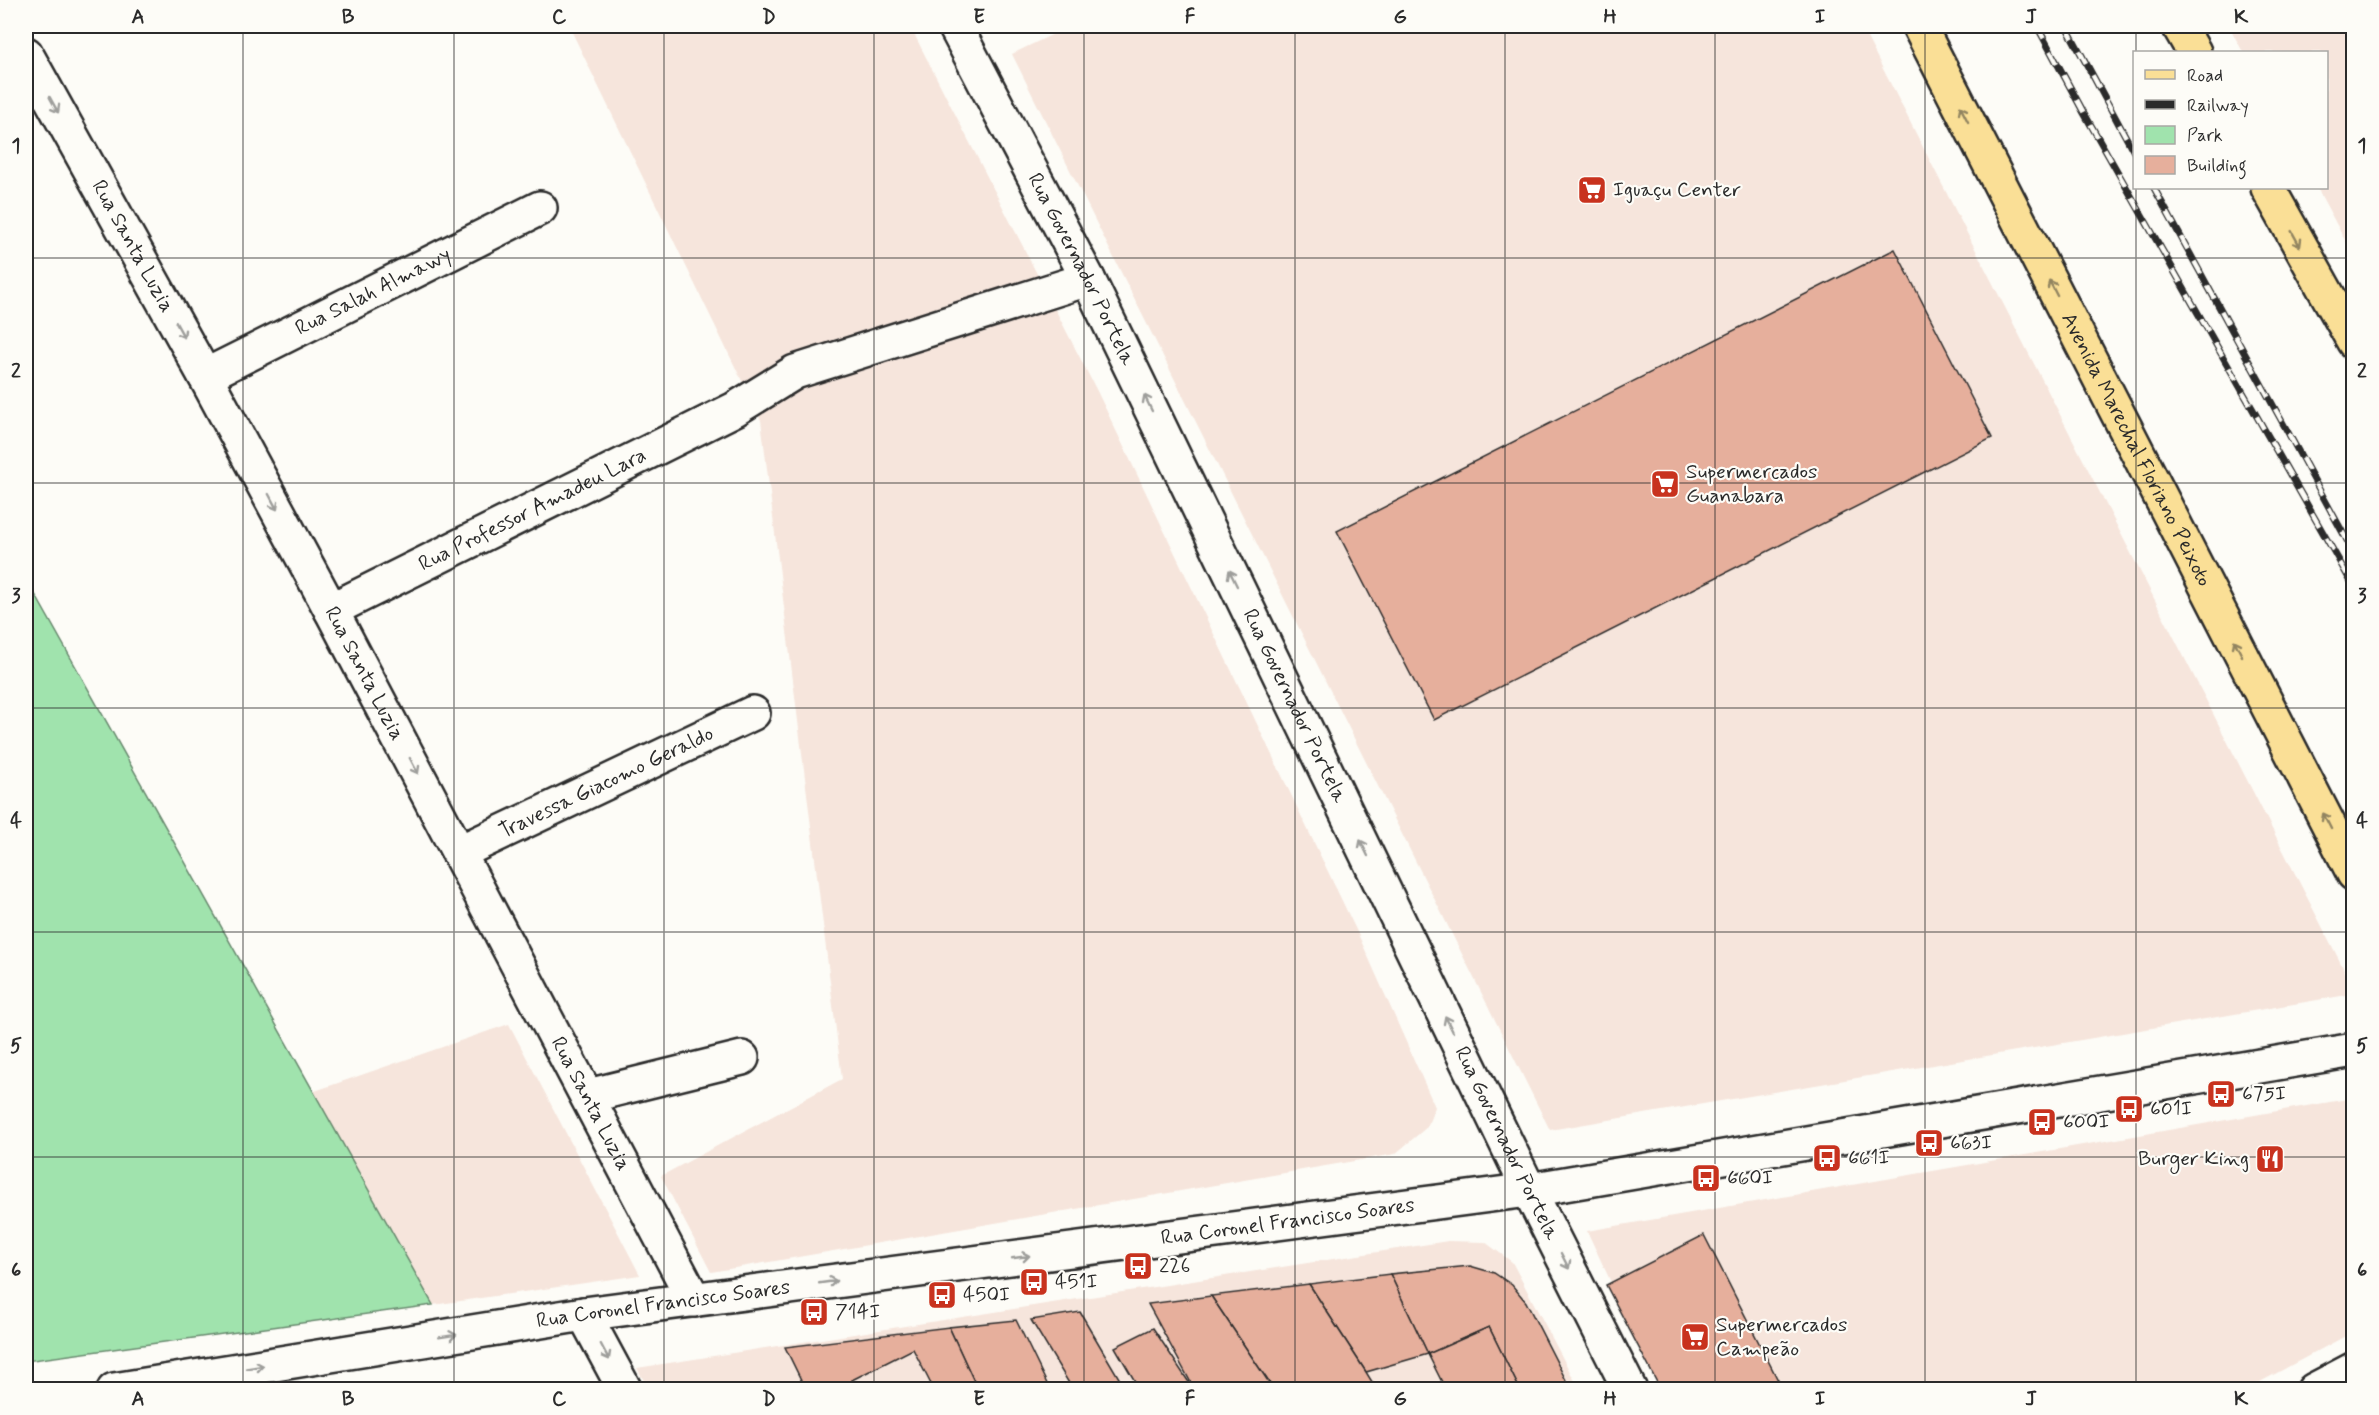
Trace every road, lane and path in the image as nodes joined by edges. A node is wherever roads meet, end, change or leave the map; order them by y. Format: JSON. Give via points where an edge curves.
{"nodes":[{"id":1,"x":955,"y":26,"type":"edge"},
{"id":2,"x":1919,"y":26,"type":"edge"},
{"id":3,"x":2179,"y":26,"type":"edge"},
{"id":4,"x":2193,"y":51,"type":"edge"},
{"id":5,"x":26,"y":54,"type":"edge"},
{"id":6,"x":2269,"y":189,"type":"edge"},
{"id":7,"x":540,"y":208,"type":"dead end"},
{"id":8,"x":1088,"y":279,"type":"junction"},
{"id":9,"x":2354,"y":342,"type":"edge"},
{"id":10,"x":205,"y":376,"type":"junction"},
{"id":11,"x":331,"y":610,"type":"junction"},
{"id":12,"x":753,"y":713,"type":"dead end"},
{"id":13,"x":460,"y":852,"type":"junction"},
{"id":14,"x":2354,"y":873,"type":"edge"},
{"id":15,"x":2354,"y":1050,"type":"edge"},
{"id":16,"x":742,"y":1058,"type":"dead end"},
{"id":17,"x":588,"y":1096,"type":"junction"},
{"id":18,"x":1529,"y":1190,"type":"junction"},
{"id":19,"x":694,"y":1300,"type":"junction"},
{"id":20,"x":584,"y":1314,"type":"junction"},
{"id":21,"x":2354,"y":1369,"type":"edge"},
{"id":22,"x":114,"y":1389,"type":"edge"},
{"id":23,"x":625,"y":1389,"type":"edge"},
{"id":24,"x":1630,"y":1389,"type":"edge"},
{"id":25,"x":2314,"y":1389,"type":"edge"}],
"edges":[{"from":1,"to":8,"type":"street","name":"Rua Governador Portela"},
{"from":14,"to":2,"type":"main road","name":"Avenida Marechal Floriano Peixoto","one_way":true},
{"from":3,"to":4,"type":"main road"},
{"from":5,"to":10,"type":"street","name":"Rua Santa Luzia","one_way":true},
{"from":6,"to":9,"type":"main road","one_way":true},
{"from":7,"to":10,"type":"street","name":"Rua Salah Almawy"},
{"from":8,"to":11,"type":"street","name":"Rua Professor Amadeu Lara","via":[[795,372],[735,409]]},
{"from":18,"to":8,"type":"street","name":"Rua Governador Portela","one_way":true},
{"from":10,"to":11,"type":"street","name":"Rua Santa Luzia","one_way":true},
{"from":11,"to":13,"type":"street","name":"Rua Santa Luzia","one_way":true},
{"from":12,"to":13,"type":"street","name":"Travessa Giacomo Geraldo"},
{"from":13,"to":17,"type":"street","name":"Rua Santa Luzia"},
{"from":15,"to":18,"type":"street","name":"Rua Coronel Francisco Soares"},
{"from":16,"to":17,"type":"street"},
{"from":17,"to":19,"type":"street","name":"Rua Santa Luzia"},
{"from":19,"to":18,"type":"street","name":"Rua Coronel Francisco Soares","one_way":true},
{"from":18,"to":24,"type":"street","name":"Rua Governador Portela","one_way":true},
{"from":19,"to":20,"type":"street","name":"Rua Coronel Francisco Soares"},
{"from":22,"to":20,"type":"street","name":"Rua Coronel Francisco Soares","one_way":true},
{"from":20,"to":23,"type":"street","one_way":true},
{"from":21,"to":25,"type":"street"}]}
